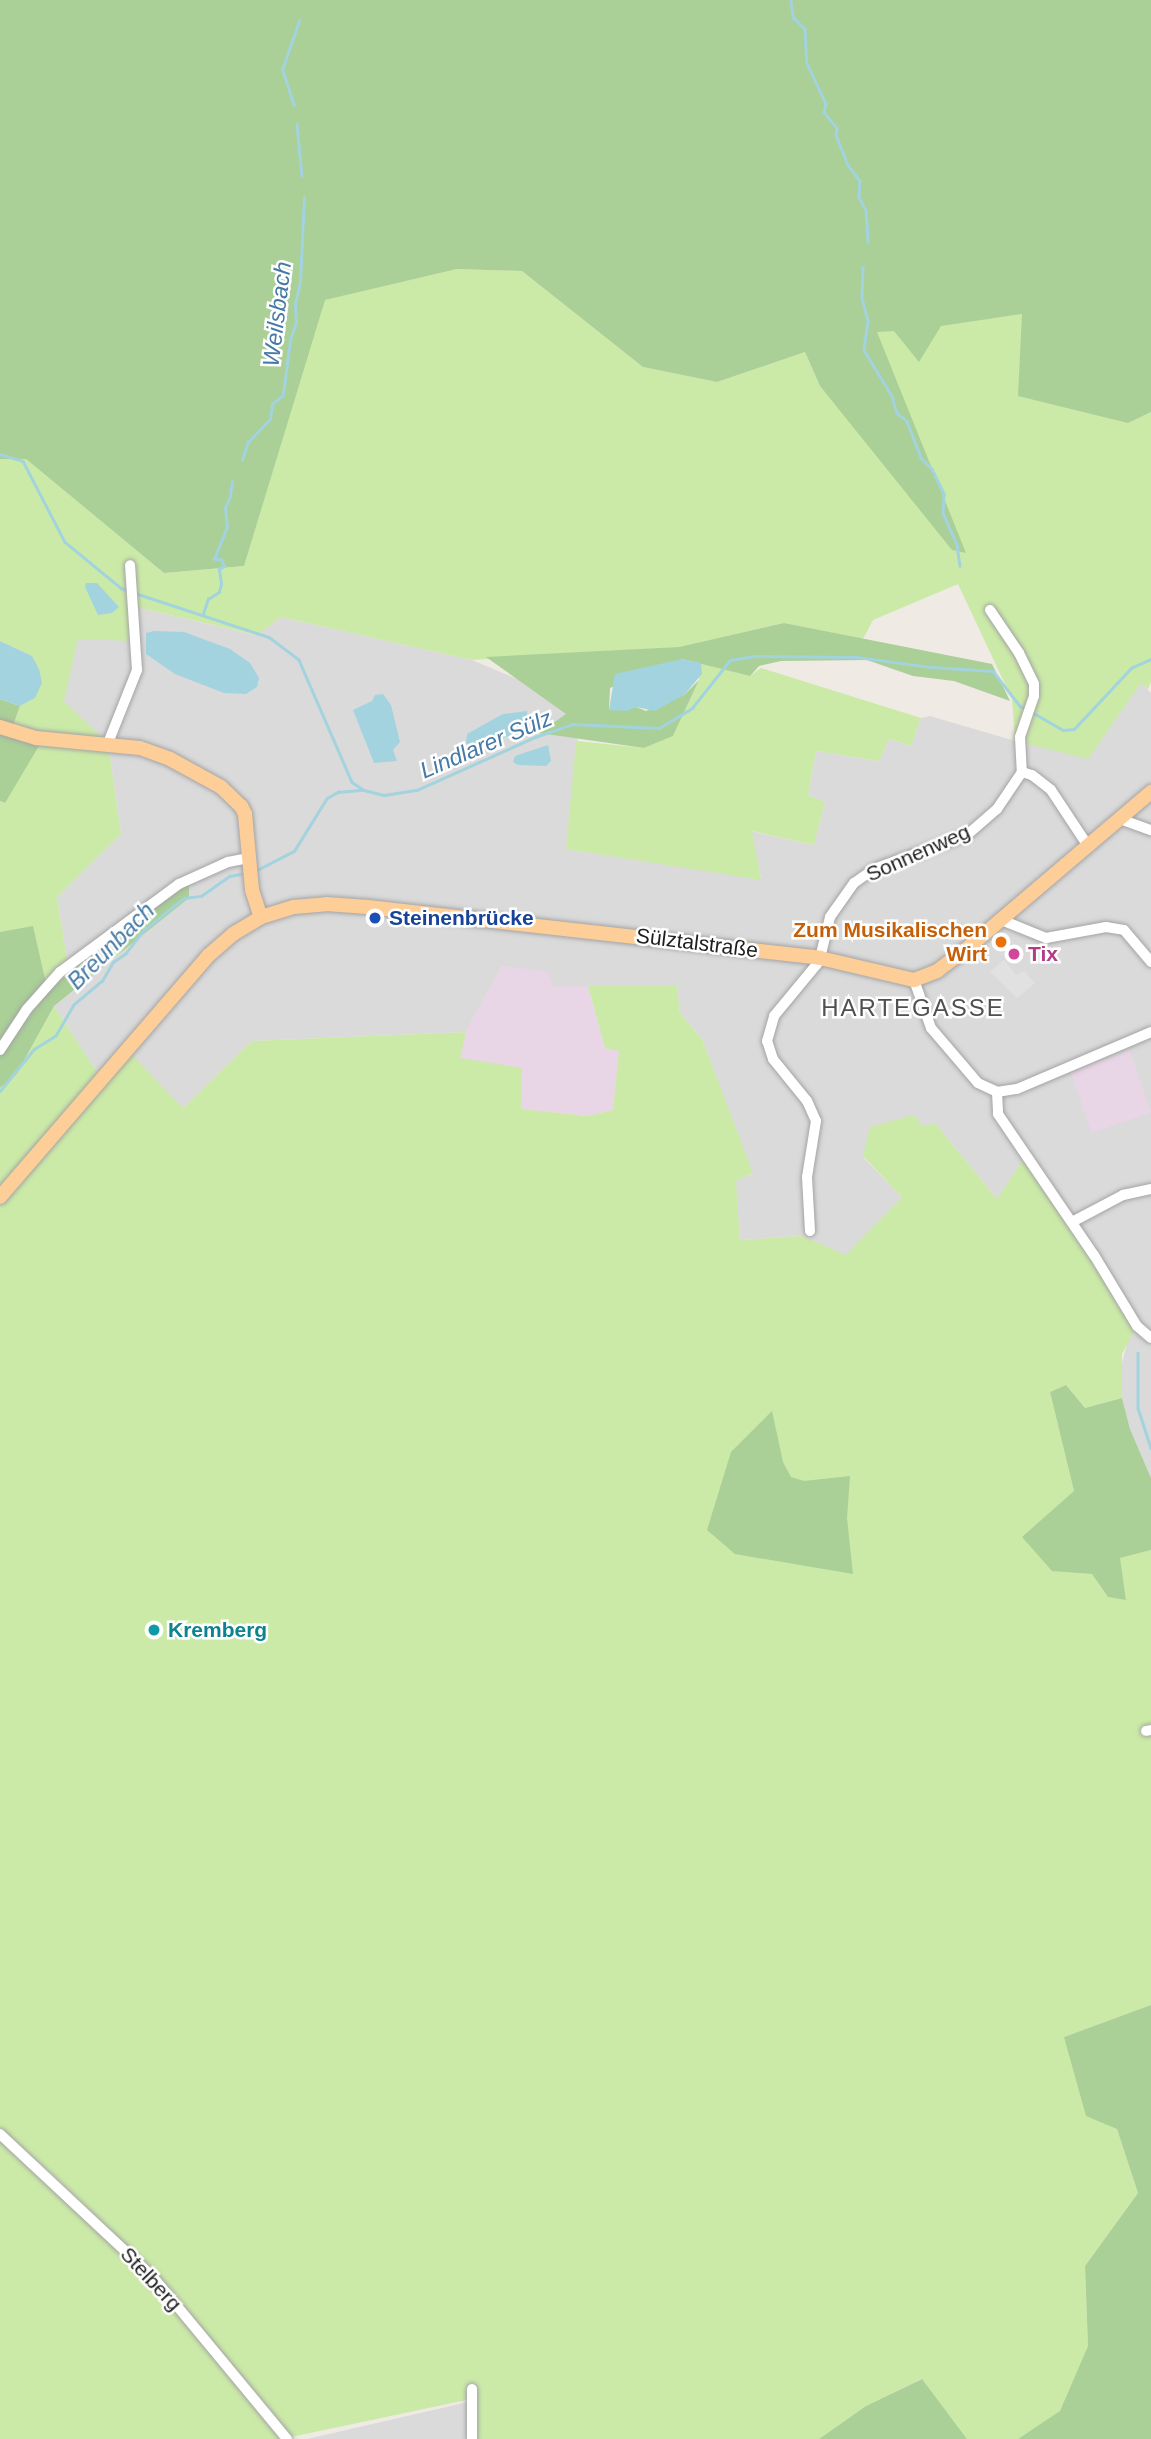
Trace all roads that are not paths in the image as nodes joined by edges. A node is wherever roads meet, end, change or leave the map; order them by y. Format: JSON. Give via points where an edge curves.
{"nodes":[{"id":1,"x":130,"y":565,"type":"dead end"},
{"id":2,"x":990,"y":610,"type":"dead end"},
{"id":3,"x":0,"y":727,"type":"edge"},
{"id":4,"x":108,"y":743,"type":"junction"},
{"id":5,"x":1022,"y":772,"type":"junction"},
{"id":6,"x":1151,"y":792,"type":"edge"},
{"id":7,"x":1120,"y":819,"type":"junction"},
{"id":8,"x":1151,"y":830,"type":"edge"},
{"id":9,"x":1088,"y":846,"type":"junction"},
{"id":10,"x":249,"y":868,"type":"junction"},
{"id":11,"x":261,"y":917,"type":"junction"},
{"id":12,"x":999,"y":919,"type":"junction"},
{"id":13,"x":821,"y":958,"type":"junction"},
{"id":14,"x":1150,"y":958,"type":"edge"},
{"id":15,"x":914,"y":980,"type":"junction"},
{"id":16,"x":1151,"y":1032,"type":"edge"},
{"id":17,"x":0,"y":1050,"type":"edge"},
{"id":18,"x":997,"y":1092,"type":"junction"},
{"id":19,"x":1151,"y":1189,"type":"edge"},
{"id":20,"x":0,"y":1196,"type":"edge"},
{"id":21,"x":1072,"y":1222,"type":"junction"},
{"id":22,"x":810,"y":1231,"type":"dead end"},
{"id":23,"x":1151,"y":1338,"type":"edge"},
{"id":24,"x":0,"y":2134,"type":"edge"},
{"id":25,"x":472,"y":2389,"type":"dead end"},
{"id":26,"x":287,"y":2439,"type":"edge"},
{"id":27,"x":472,"y":2439,"type":"edge"}],
"edges":[{"from":1,"to":4,"type":"street","via":[[136,670]]},
{"from":2,"to":5,"type":"street","via":[[1034,684],[1020,737]]},
{"from":3,"to":4,"type":"main road","via":[[36,738]]},
{"from":4,"to":10,"type":"main road","via":[[170,759],[221,787],[245,814]]},
{"from":5,"to":9,"type":"street","via":[[1051,790]]},
{"from":5,"to":13,"type":"street","name":"Sonnenweg","via":[[997,809],[967,835],[874,869],[854,883],[830,917]]},
{"from":6,"to":7,"type":"main road"},
{"from":7,"to":8,"type":"street"},
{"from":7,"to":9,"type":"main road"},
{"from":9,"to":12,"type":"main road"},
{"from":10,"to":11,"type":"main road"},
{"from":10,"to":17,"type":"street","via":[[228,862],[179,884],[60,972],[27,1009]]},
{"from":11,"to":13,"type":"main road","name":"Sülztalstraße","via":[[326,904],[368,907]]},
{"from":11,"to":20,"type":"main road","via":[[209,955]]},
{"from":12,"to":14,"type":"street","via":[[1046,938],[1106,927],[1124,930]]},
{"from":12,"to":15,"type":"main road","via":[[937,971]]},
{"from":13,"to":15,"type":"main road","name":"Sülztalstraße"},
{"from":13,"to":22,"type":"street","via":[[774,1016],[767,1041],[773,1059],[807,1101],[816,1121],[807,1177]]},
{"from":15,"to":18,"type":"street","via":[[931,1028],[978,1083]]},
{"from":16,"to":18,"type":"street","via":[[1017,1089]]},
{"from":18,"to":21,"type":"street","via":[[998,1114]]},
{"from":19,"to":21,"type":"street","via":[[1123,1195]]},
{"from":21,"to":23,"type":"street","via":[[1137,1326]]},
{"from":24,"to":26,"type":"street","name":"Stelberg","via":[[153,2277]]},
{"from":25,"to":27,"type":"street"}]}
